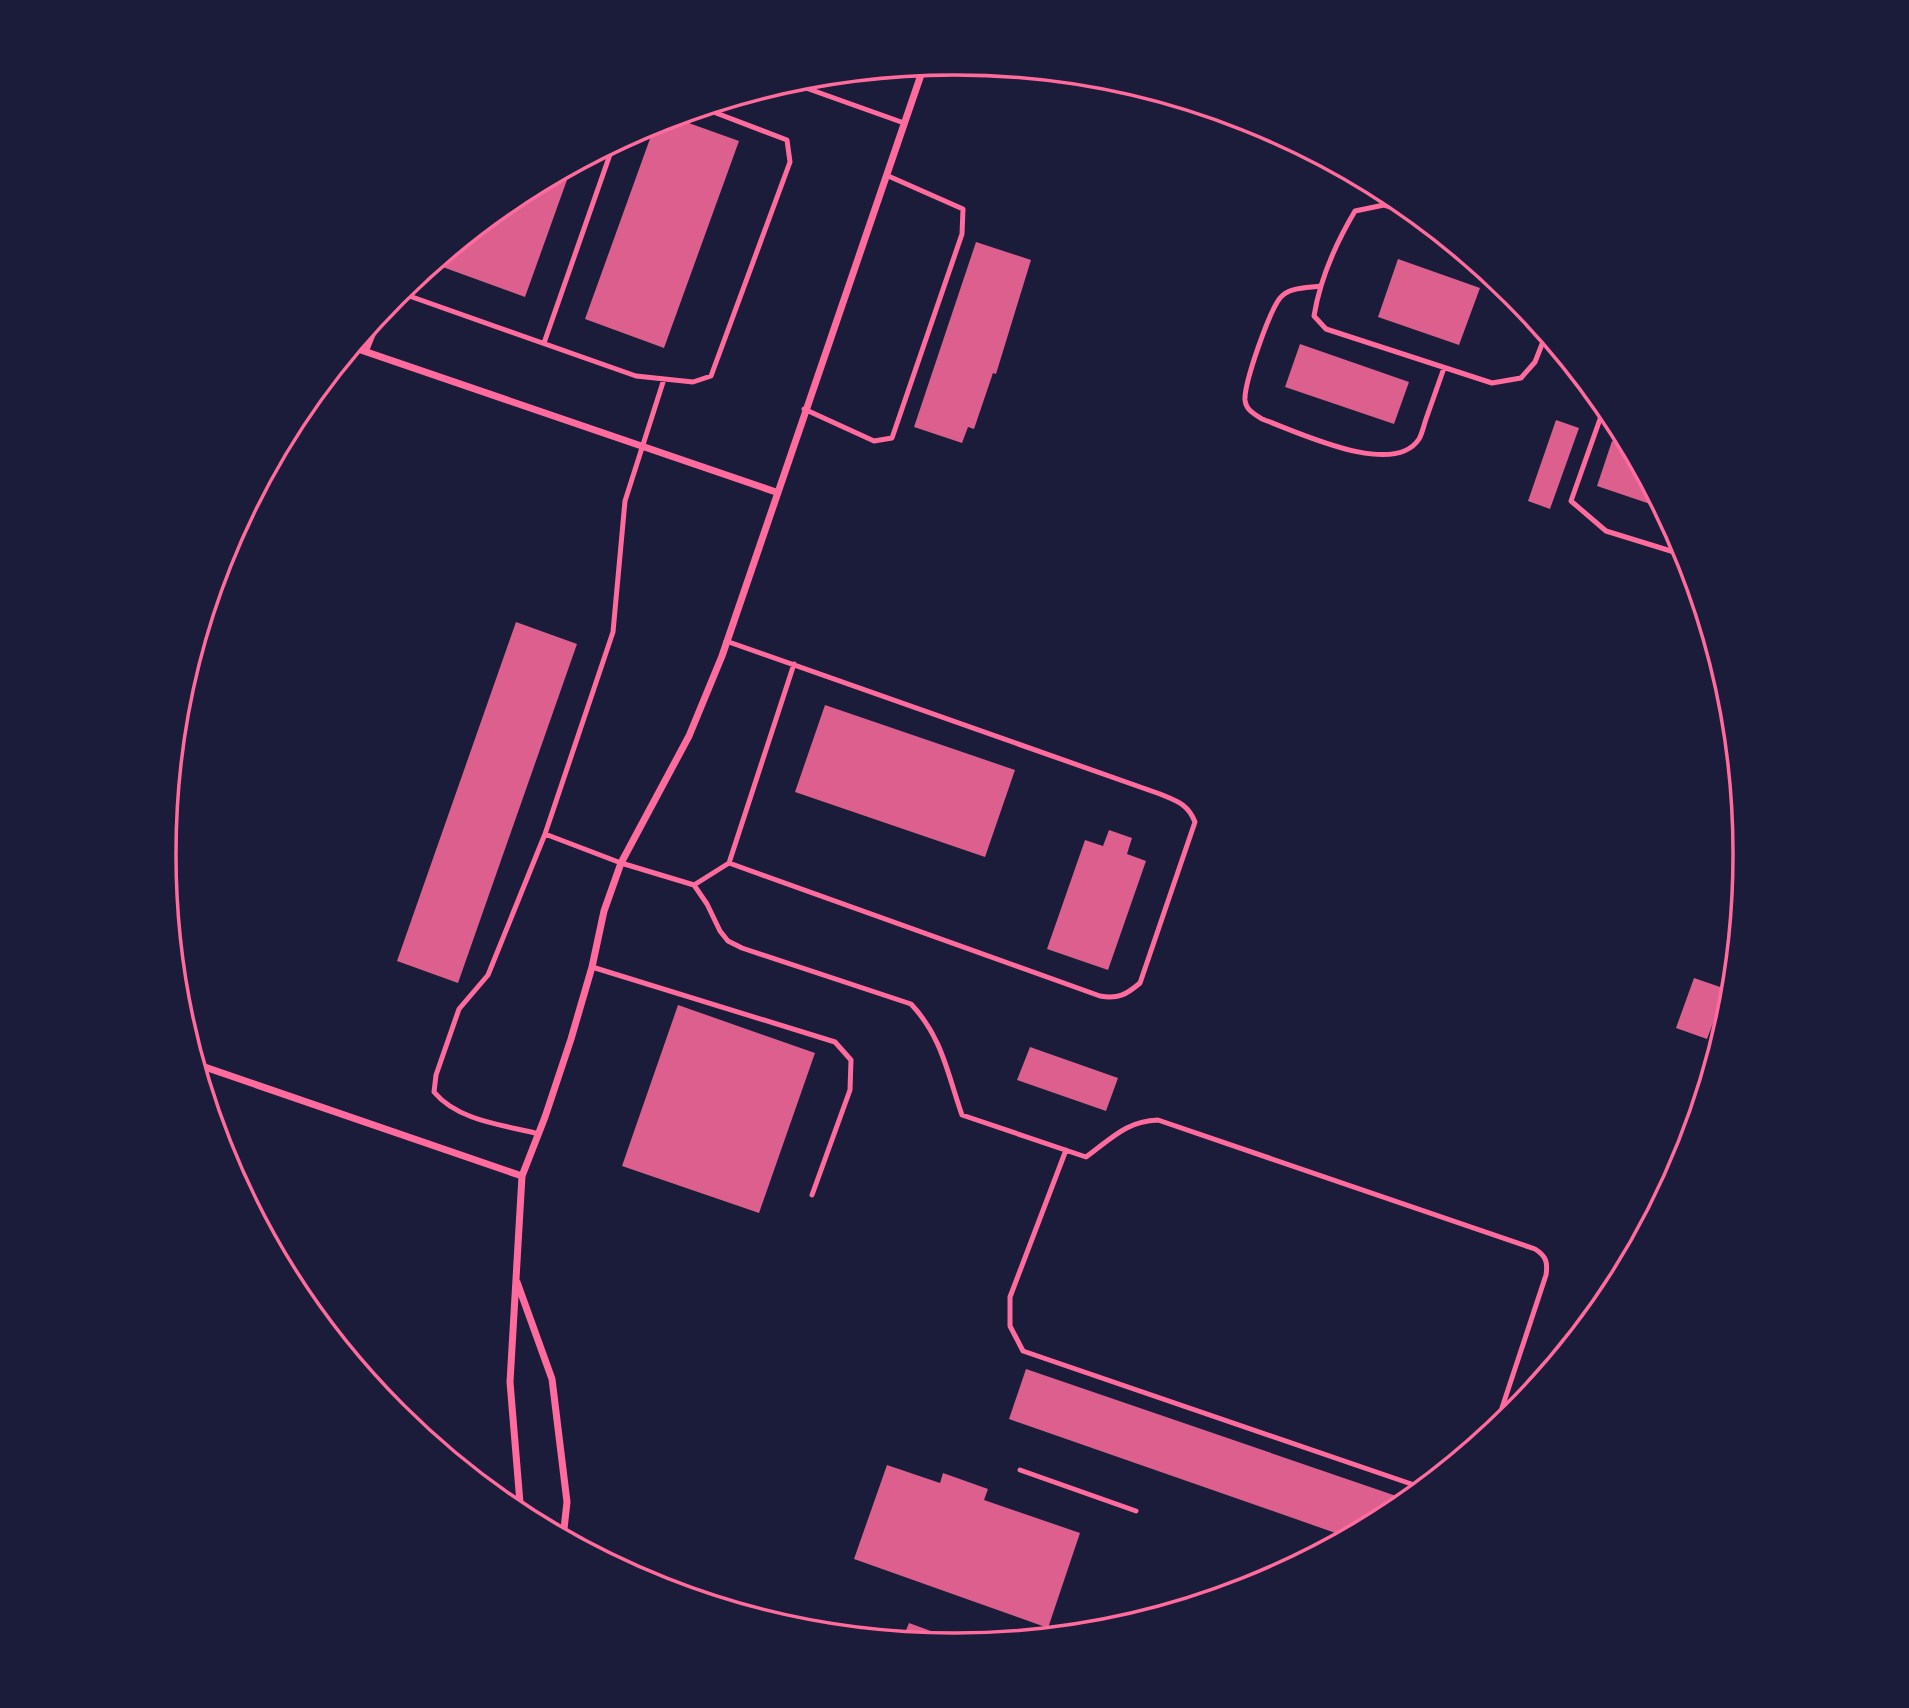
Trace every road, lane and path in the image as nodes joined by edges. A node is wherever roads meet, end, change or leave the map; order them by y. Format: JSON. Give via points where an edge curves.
{"nodes":[{"id":1,"x":920,"y":76,"type":"edge"},
{"id":2,"x":809,"y":89,"type":"edge"},
{"id":3,"x":717,"y":113,"type":"edge"},
{"id":4,"x":904,"y":123,"type":"junction"},
{"id":5,"x":609,"y":156,"type":"edge"},
{"id":6,"x":886,"y":175,"type":"junction"},
{"id":7,"x":1387,"y":206,"type":"edge"},
{"id":8,"x":1321,"y":286,"type":"junction"},
{"id":9,"x":411,"y":297,"type":"edge"},
{"id":10,"x":372,"y":338,"type":"edge"},
{"id":11,"x":544,"y":343,"type":"junction"},
{"id":12,"x":1542,"y":344,"type":"edge"},
{"id":13,"x":361,"y":350,"type":"edge"},
{"id":14,"x":366,"y":352,"type":"junction"},
{"id":15,"x":1444,"y":368,"type":"junction"},
{"id":16,"x":664,"y":379,"type":"junction"},
{"id":17,"x":804,"y":409,"type":"junction"},
{"id":18,"x":1601,"y":419,"type":"edge"},
{"id":19,"x":643,"y":445,"type":"junction"},
{"id":20,"x":776,"y":492,"type":"junction"},
{"id":21,"x":1672,"y":551,"type":"edge"},
{"id":22,"x":726,"y":641,"type":"junction"},
{"id":23,"x":794,"y":664,"type":"junction"},
{"id":24,"x":545,"y":834,"type":"junction"},
{"id":25,"x":621,"y":863,"type":"junction"},
{"id":26,"x":729,"y":863,"type":"junction"},
{"id":27,"x":694,"y":886,"type":"junction"},
{"id":28,"x":592,"y":967,"type":"junction"},
{"id":29,"x":206,"y":1067,"type":"edge"},
{"id":30,"x":539,"y":1134,"type":"junction"},
{"id":31,"x":1066,"y":1150,"type":"junction"},
{"id":32,"x":522,"y":1176,"type":"junction"},
{"id":33,"x":812,"y":1195,"type":"dead end"},
{"id":34,"x":516,"y":1278,"type":"junction"},
{"id":35,"x":1502,"y":1408,"type":"edge"},
{"id":36,"x":1020,"y":1470,"type":"dead end"},
{"id":37,"x":1412,"y":1484,"type":"edge"},
{"id":38,"x":520,"y":1500,"type":"edge"},
{"id":39,"x":1136,"y":1511,"type":"dead end"},
{"id":40,"x":565,"y":1528,"type":"edge"}],
"edges":[{"from":1,"to":4,"type":"street"},
{"from":2,"to":4,"type":"lane"},
{"from":3,"to":16,"type":"lane","via":[[787,140],[790,162],[711,376],[693,382]]},
{"from":4,"to":6,"type":"street"},
{"from":5,"to":11,"type":"lane"},
{"from":6,"to":17,"type":"street"},
{"from":6,"to":17,"type":"lane","via":[[963,209],[962,234],[892,438],[874,441]]},
{"from":7,"to":8,"type":"lane","via":[[1355,211]]},
{"from":8,"to":15,"type":"lane","via":[[1314,316],[1326,329]]},
{"from":8,"to":15,"type":"lane","via":[[1294,289],[1281,297],[1248,379],[1245,402],[1250,411],[1352,451],[1391,455],[1419,440]]},
{"from":9,"to":11,"type":"lane"},
{"from":10,"to":14,"type":"lane"},
{"from":11,"to":16,"type":"lane","via":[[636,376]]},
{"from":12,"to":15,"type":"lane","via":[[1535,362],[1521,378],[1492,383]]},
{"from":13,"to":14,"type":"street"},
{"from":14,"to":19,"type":"street"},
{"from":16,"to":19,"type":"lane"},
{"from":17,"to":20,"type":"street"},
{"from":18,"to":21,"type":"lane","via":[[1571,501],[1606,531]]},
{"from":19,"to":20,"type":"street"},
{"from":19,"to":24,"type":"lane","via":[[625,502],[613,632]]},
{"from":20,"to":22,"type":"street"},
{"from":22,"to":23,"type":"lane"},
{"from":22,"to":25,"type":"street","via":[[689,736]]},
{"from":23,"to":26,"type":"lane"},
{"from":23,"to":26,"type":"lane","via":[[1181,802],[1195,821],[1140,983],[1114,998]]},
{"from":24,"to":25,"type":"lane"},
{"from":24,"to":30,"type":"lane","via":[[488,975],[460,1009],[434,1093],[444,1104],[478,1118]]},
{"from":25,"to":27,"type":"lane"},
{"from":25,"to":28,"type":"street"},
{"from":26,"to":27,"type":"lane"},
{"from":27,"to":31,"type":"lane","via":[[728,941],[911,1004],[937,1039],[962,1115]]},
{"from":28,"to":30,"type":"street"},
{"from":28,"to":33,"type":"lane","via":[[835,1042],[851,1060],[850,1090]]},
{"from":29,"to":32,"type":"street"},
{"from":30,"to":32,"type":"street"},
{"from":31,"to":35,"type":"lane","via":[[1086,1157],[1129,1125],[1158,1120],[1544,1254],[1546,1275]]},
{"from":31,"to":37,"type":"lane","via":[[1010,1297],[1010,1326],[1023,1351]]},
{"from":32,"to":34,"type":"street"},
{"from":34,"to":38,"type":"street","via":[[509,1382]]},
{"from":34,"to":40,"type":"street","via":[[552,1379],[567,1502]]},
{"from":36,"to":39,"type":"lane"}]}
